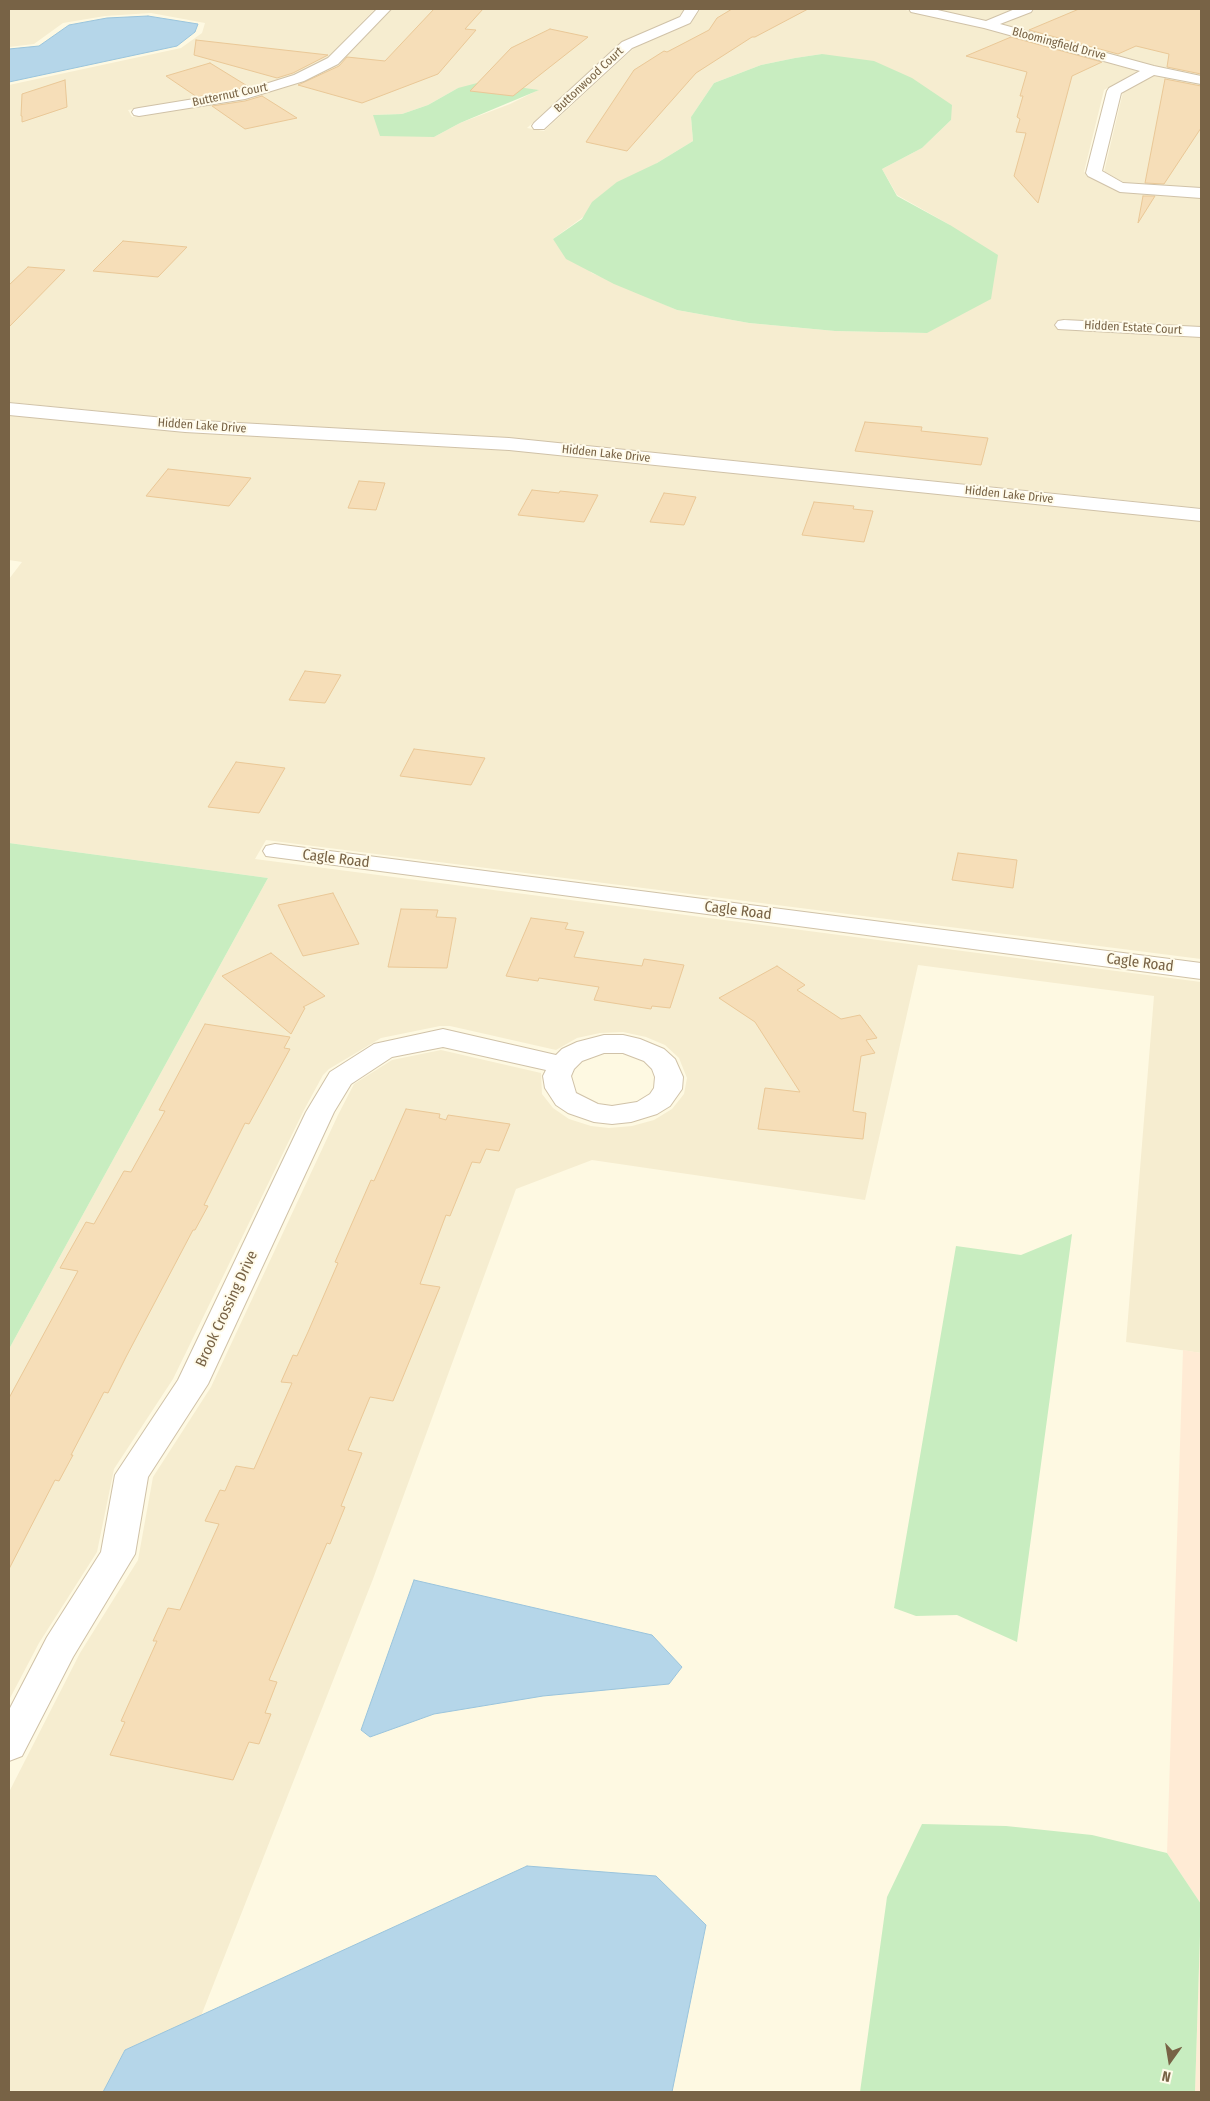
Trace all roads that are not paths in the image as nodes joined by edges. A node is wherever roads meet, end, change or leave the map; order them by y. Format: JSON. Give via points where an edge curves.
{"nodes":[{"id":1,"x":384,"y":9,"type":"edge"},
{"id":2,"x":692,"y":9,"type":"edge"},
{"id":3,"x":916,"y":9,"type":"edge"},
{"id":4,"x":1026,"y":9,"type":"edge"},
{"id":5,"x":987,"y":24,"type":"junction"},
{"id":6,"x":1152,"y":70,"type":"junction"},
{"id":7,"x":1201,"y":80,"type":"edge"},
{"id":8,"x":139,"y":112,"type":"dead end"},
{"id":9,"x":539,"y":126,"type":"dead end"},
{"id":10,"x":1201,"y":193,"type":"edge"},
{"id":11,"x":1064,"y":325,"type":"dead end"},
{"id":12,"x":1201,"y":332,"type":"edge"},
{"id":13,"x":9,"y":409,"type":"edge"},
{"id":14,"x":1201,"y":515,"type":"edge"},
{"id":15,"x":275,"y":851,"type":"dead end"},
{"id":16,"x":1201,"y":970,"type":"edge"},
{"id":17,"x":562,"y":1065,"type":"dead end"},
{"id":18,"x":9,"y":1745,"type":"edge"}],
"edges":[{"from":1,"to":8,"type":"street","name":"Butternut Court","via":[[333,61],[299,78],[245,95]]},
{"from":2,"to":9,"type":"street","name":"Buttonwood Court","via":[[685,20],[627,45]]},
{"from":3,"to":5,"type":"street","name":"Bloomingfield Drive"},
{"from":4,"to":5,"type":"street"},
{"from":5,"to":6,"type":"street","name":"Bloomingfield Drive"},
{"from":6,"to":7,"type":"street","name":"Bloomingfield Drive"},
{"from":6,"to":10,"type":"street","via":[[1114,91],[1094,173],[1120,187]]},
{"from":11,"to":12,"type":"street","name":"Hidden Estate Court"},
{"from":13,"to":14,"type":"street","name":"Hidden Lake Drive","via":[[185,426],[509,444]]},
{"from":15,"to":16,"type":"street","name":"Cagle Road"},
{"from":17,"to":18,"type":"street","name":"Brook Crossing Drive","via":[[443,1038],[384,1050],[340,1078],[320,1112],[192,1384],[132,1475],[118,1554],[60,1647]]}]}
